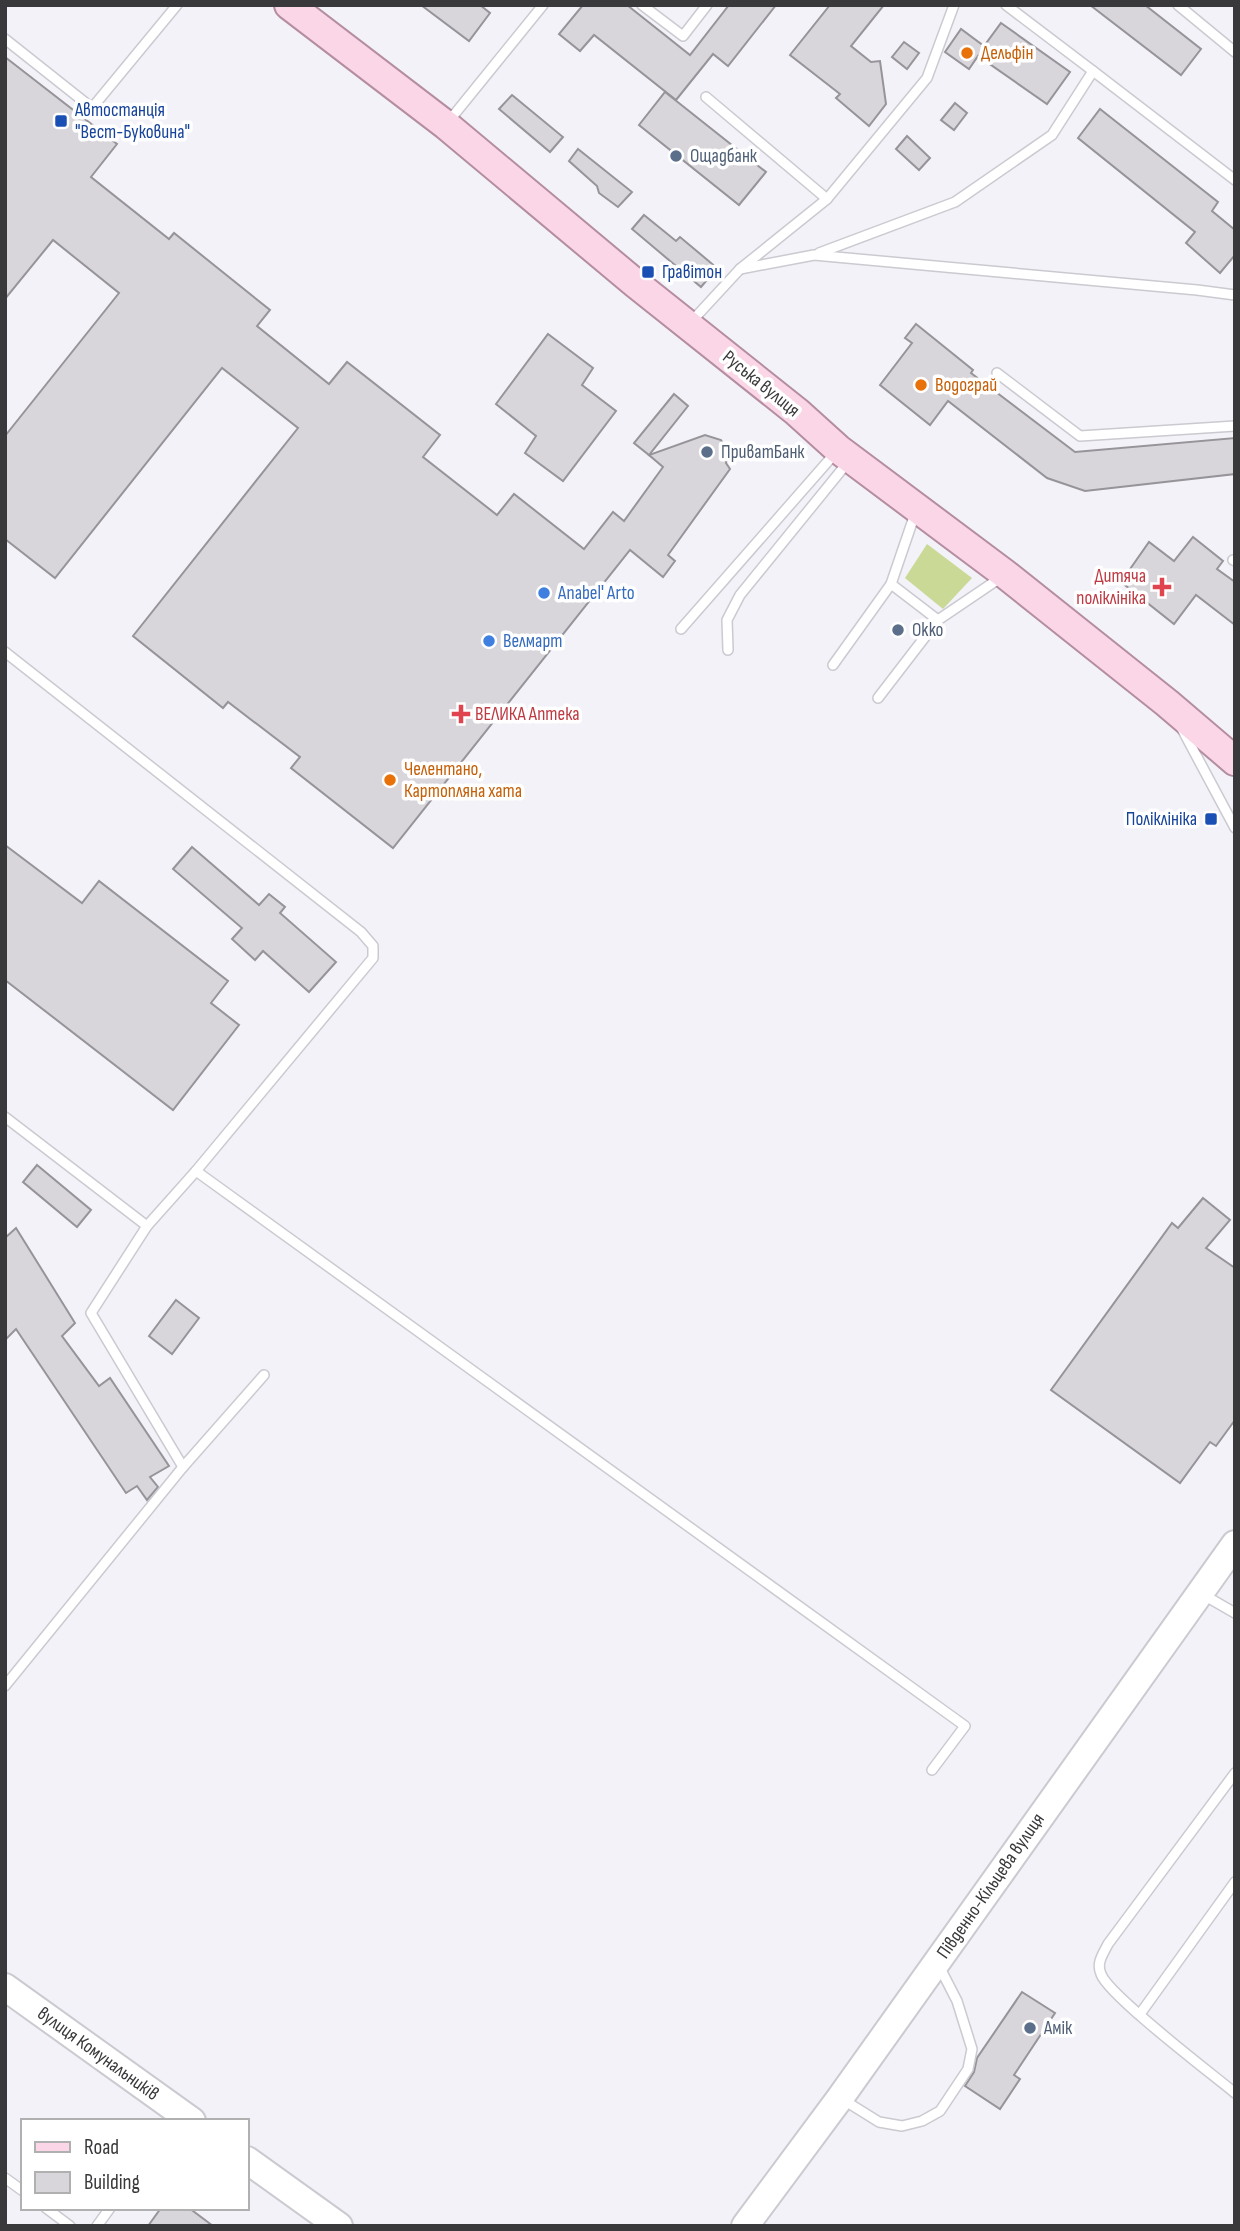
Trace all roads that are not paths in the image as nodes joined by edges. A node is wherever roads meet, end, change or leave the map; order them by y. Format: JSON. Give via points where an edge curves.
{"nodes":[{"id":1,"x":177,"y":5,"type":"edge"},
{"id":2,"x":289,"y":5,"type":"edge"},
{"id":3,"x":526,"y":5,"type":"edge"},
{"id":4,"x":642,"y":5,"type":"edge"},
{"id":5,"x":707,"y":5,"type":"edge"},
{"id":6,"x":954,"y":5,"type":"edge"},
{"id":7,"x":1006,"y":5,"type":"edge"},
{"id":8,"x":1178,"y":5,"type":"edge"},
{"id":9,"x":539,"y":9,"type":"edge"},
{"id":10,"x":5,"y":38,"type":"edge"},
{"id":11,"x":1235,"y":52,"type":"edge"},
{"id":12,"x":1093,"y":71,"type":"junction"},
{"id":13,"x":706,"y":96,"type":"dead end"},
{"id":14,"x":446,"y":125,"type":"junction"},
{"id":15,"x":1235,"y":180,"type":"edge"},
{"id":16,"x":827,"y":199,"type":"junction"},
{"id":17,"x":814,"y":255,"type":"junction"},
{"id":18,"x":740,"y":269,"type":"junction"},
{"id":19,"x":1235,"y":295,"type":"edge"},
{"id":20,"x":688,"y":326,"type":"junction"},
{"id":21,"x":998,"y":373,"type":"dead end"},
{"id":22,"x":1235,"y":426,"type":"edge"},
{"id":23,"x":844,"y":454,"type":"junction"},
{"id":24,"x":918,"y":507,"type":"junction"},
{"id":25,"x":1005,"y":574,"type":"junction"},
{"id":26,"x":891,"y":584,"type":"junction"},
{"id":27,"x":938,"y":620,"type":"junction"},
{"id":28,"x":681,"y":629,"type":"dead end"},
{"id":29,"x":728,"y":650,"type":"dead end"},
{"id":30,"x":5,"y":652,"type":"edge"},
{"id":31,"x":833,"y":665,"type":"dead end"},
{"id":32,"x":878,"y":698,"type":"dead end"},
{"id":33,"x":1167,"y":703,"type":"junction"},
{"id":34,"x":1235,"y":761,"type":"edge"},
{"id":35,"x":1235,"y":828,"type":"edge"},
{"id":36,"x":5,"y":1117,"type":"edge"},
{"id":37,"x":197,"y":1171,"type":"junction"},
{"id":38,"x":147,"y":1226,"type":"junction"},
{"id":39,"x":264,"y":1375,"type":"dead end"},
{"id":40,"x":183,"y":1467,"type":"junction"},
{"id":41,"x":1235,"y":1544,"type":"edge"},
{"id":42,"x":1200,"y":1593,"type":"junction"},
{"id":43,"x":1235,"y":1613,"type":"edge"},
{"id":44,"x":5,"y":1686,"type":"edge"},
{"id":45,"x":932,"y":1770,"type":"dead end"},
{"id":46,"x":1235,"y":1773,"type":"edge"},
{"id":47,"x":1235,"y":1882,"type":"edge"},
{"id":48,"x":937,"y":1962,"type":"junction"},
{"id":49,"x":5,"y":1987,"type":"edge"},
{"id":50,"x":1140,"y":2014,"type":"junction"},
{"id":51,"x":1235,"y":2093,"type":"edge"},
{"id":52,"x":840,"y":2098,"type":"junction"},
{"id":53,"x":180,"y":2118,"type":"edge"},
{"id":54,"x":248,"y":2161,"type":"edge"},
{"id":55,"x":5,"y":2178,"type":"edge"},
{"id":56,"x":21,"y":2190,"type":"edge"},
{"id":57,"x":49,"y":2210,"type":"edge"},
{"id":58,"x":109,"y":2210,"type":"edge"},
{"id":59,"x":70,"y":2226,"type":"edge"},
{"id":60,"x":97,"y":2226,"type":"edge"},
{"id":61,"x":339,"y":2226,"type":"edge"},
{"id":62,"x":746,"y":2226,"type":"edge"}],
"edges":[{"from":1,"to":10,"type":"lane","via":[[92,108]]},
{"from":2,"to":14,"type":"main road","name":"Руська вулиця"},
{"from":3,"to":9,"type":"lane"},
{"from":4,"to":5,"type":"lane","via":[[683,36]]},
{"from":6,"to":16,"type":"lane","via":[[927,78]]},
{"from":7,"to":12,"type":"lane"},
{"from":8,"to":11,"type":"lane"},
{"from":9,"to":14,"type":"lane"},
{"from":12,"to":15,"type":"lane"},
{"from":12,"to":17,"type":"lane","via":[[1052,135],[955,202]]},
{"from":13,"to":16,"type":"lane"},
{"from":14,"to":20,"type":"main road","name":"Руська вулиця"},
{"from":16,"to":18,"type":"lane"},
{"from":17,"to":18,"type":"lane"},
{"from":17,"to":19,"type":"lane"},
{"from":18,"to":20,"type":"lane"},
{"from":20,"to":23,"type":"main road","name":"Руська вулиця"},
{"from":21,"to":22,"type":"lane","via":[[1080,436]]},
{"from":23,"to":24,"type":"main road","name":"Руська вулиця"},
{"from":23,"to":28,"type":"lane"},
{"from":23,"to":29,"type":"lane","via":[[740,594],[727,620]]},
{"from":24,"to":25,"type":"main road","name":"Руська вулиця"},
{"from":24,"to":26,"type":"lane"},
{"from":25,"to":27,"type":"lane"},
{"from":25,"to":33,"type":"main road","name":"Руська вулиця"},
{"from":26,"to":27,"type":"lane"},
{"from":26,"to":31,"type":"lane"},
{"from":27,"to":32,"type":"lane"},
{"from":30,"to":37,"type":"lane","via":[[362,932],[373,946],[373,958]]},
{"from":33,"to":34,"type":"main road","name":"Руська вулиця"},
{"from":33,"to":35,"type":"lane"},
{"from":36,"to":38,"type":"lane"},
{"from":37,"to":38,"type":"lane"},
{"from":37,"to":45,"type":"lane","via":[[965,1726]]},
{"from":38,"to":40,"type":"lane","via":[[91,1313]]},
{"from":39,"to":40,"type":"lane"},
{"from":40,"to":44,"type":"lane"},
{"from":41,"to":42,"type":"street","name":"Південно-Кільцева вулиця"},
{"from":42,"to":43,"type":"lane"},
{"from":42,"to":48,"type":"street","name":"Південно-Кільцева вулиця"},
{"from":46,"to":50,"type":"lane","via":[[1099,1961],[1101,1976]]},
{"from":47,"to":50,"type":"lane"},
{"from":48,"to":52,"type":"street","name":"Південно-Кільцева вулиця"},
{"from":48,"to":52,"type":"lane","via":[[957,2001],[972,2049],[968,2070],[940,2111],[902,2126],[879,2122]]},
{"from":49,"to":53,"type":"street","name":"вулиця Комунальників"},
{"from":50,"to":51,"type":"lane"},
{"from":52,"to":62,"type":"street","name":"Південно-Кільцева вулиця"},
{"from":54,"to":61,"type":"street"},
{"from":55,"to":56,"type":"lane"},
{"from":57,"to":59,"type":"lane"},
{"from":58,"to":60,"type":"lane"}]}
